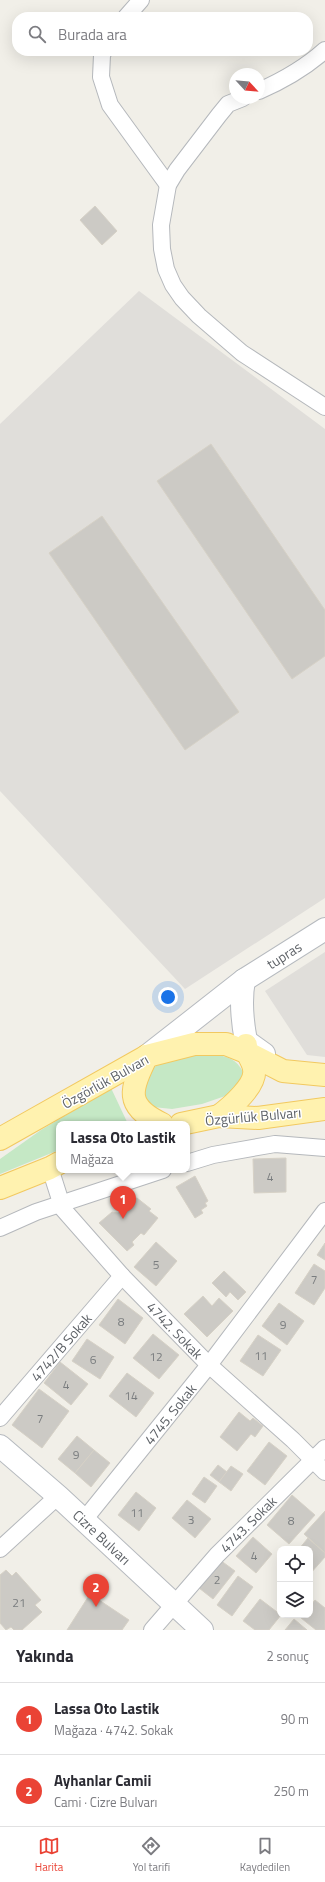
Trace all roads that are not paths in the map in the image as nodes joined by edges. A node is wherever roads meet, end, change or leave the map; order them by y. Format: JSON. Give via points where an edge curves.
{"nodes":[{"id":1,"x":141,"y":0,"type":"edge"},
{"id":2,"x":130,"y":12,"type":"edge"},
{"id":3,"x":325,"y":50,"type":"edge"},
{"id":4,"x":102,"y":56,"type":"edge"},
{"id":5,"x":265,"y":88,"type":"edge"},
{"id":6,"x":229,"y":104,"type":"edge"},
{"id":7,"x":168,"y":185,"type":"junction"},
{"id":8,"x":325,"y":407,"type":"edge"},
{"id":9,"x":325,"y":929,"type":"edge"},
{"id":10,"x":244,"y":980,"type":"junction"},
{"id":11,"x":246,"y":1047,"type":"junction"},
{"id":12,"x":146,"y":1056,"type":"junction"},
{"id":13,"x":325,"y":1075,"type":"edge"},
{"id":14,"x":325,"y":1109,"type":"edge"},
{"id":15,"x":219,"y":1116,"type":"junction"},
{"id":16,"x":156,"y":1121,"type":"edge"},
{"id":17,"x":190,"y":1122,"type":"edge"},
{"id":18,"x":0,"y":1138,"type":"edge"},
{"id":19,"x":325,"y":1148,"type":"edge"},
{"id":20,"x":190,"y":1162,"type":"edge"},
{"id":21,"x":55,"y":1165,"type":"edge"},
{"id":22,"x":56,"y":1173,"type":"edge"},
{"id":23,"x":154,"y":1173,"type":"edge"},
{"id":24,"x":0,"y":1188,"type":"edge"},
{"id":25,"x":62,"y":1203,"type":"junction"},
{"id":26,"x":325,"y":1211,"type":"edge"},
{"id":27,"x":0,"y":1228,"type":"edge"},
{"id":28,"x":122,"y":1276,"type":"junction"},
{"id":29,"x":209,"y":1365,"type":"junction"},
{"id":30,"x":0,"y":1418,"type":"edge"},
{"id":31,"x":0,"y":1446,"type":"edge"},
{"id":32,"x":325,"y":1448,"type":"edge"},
{"id":33,"x":312,"y":1460,"type":"junction"},
{"id":34,"x":325,"y":1472,"type":"edge"},
{"id":35,"x":58,"y":1496,"type":"junction"},
{"id":36,"x":84,"y":1520,"type":"junction"},
{"id":37,"x":0,"y":1549,"type":"edge"},
{"id":38,"x":175,"y":1604,"type":"junction"},
{"id":39,"x":152,"y":1630,"type":"edge"},
{"id":40,"x":202,"y":1630,"type":"edge"}],
"edges":[{"from":1,"to":2,"type":"street"},
{"from":3,"to":5,"type":"street","via":[[285,79]]},
{"from":4,"to":7,"type":"street","via":[[101,77],[110,105]]},
{"from":6,"to":7,"type":"street"},
{"from":7,"to":8,"type":"street","via":[[161,225],[162,249],[166,269],[182,298],[242,353]]},
{"from":9,"to":10,"type":"street","name":"tupras"},
{"from":10,"to":11,"type":"street","via":[[242,1019]]},
{"from":10,"to":12,"type":"street","name":"tupras"},
{"from":11,"to":12,"type":"main road","name":"Özgörlük Bulvarı","via":[[194,1044]]},
{"from":11,"to":13,"type":"main road","name":"Özgörlük Bulvarı","via":[[283,1071]]},
{"from":11,"to":15,"type":"main road","via":[[254,1069],[253,1081],[233,1105]]},
{"from":12,"to":16,"type":"main road","via":[[136,1077],[133,1092],[143,1114]]},
{"from":12,"to":18,"type":"main road","name":"Özgörlük Bulvarı"},
{"from":14,"to":15,"type":"main road","name":"Özgürlük Bulvarı","via":[[258,1118]]},
{"from":15,"to":17,"type":"main road","name":"Özgürlük Bulvarı"},
{"from":19,"to":20,"type":"street","via":[[275,1144],[213,1155]]},
{"from":21,"to":24,"type":"main road"},
{"from":22,"to":25,"type":"street","name":"4742. Sokak"},
{"from":23,"to":25,"type":"street"},
{"from":25,"to":27,"type":"street"},
{"from":25,"to":28,"type":"street","name":"4742. Sokak","via":[[63,1209]]},
{"from":26,"to":29,"type":"street","name":"4745. Sokak"},
{"from":28,"to":29,"type":"street","name":"4742. Sokak"},
{"from":28,"to":30,"type":"street","name":"4742/B Sokak"},
{"from":29,"to":33,"type":"street","name":"4742. Sokak"},
{"from":29,"to":36,"type":"street","name":"4745. Sokak"},
{"from":31,"to":35,"type":"street","name":"Cizre Bulvarı"},
{"from":32,"to":33,"type":"street","name":"4743. Sokak"},
{"from":33,"to":34,"type":"street","name":"4742. Sokak"},
{"from":33,"to":38,"type":"street","name":"4743. Sokak","via":[[217,1555]]},
{"from":35,"to":36,"type":"street","name":"Cizre Bulvarı"},
{"from":35,"to":37,"type":"street"},
{"from":36,"to":38,"type":"street","name":"Cizre Bulvarı"},
{"from":38,"to":39,"type":"street","name":"4743. Sokak"},
{"from":38,"to":40,"type":"street","name":"Cizre Bulvarı"}]}
